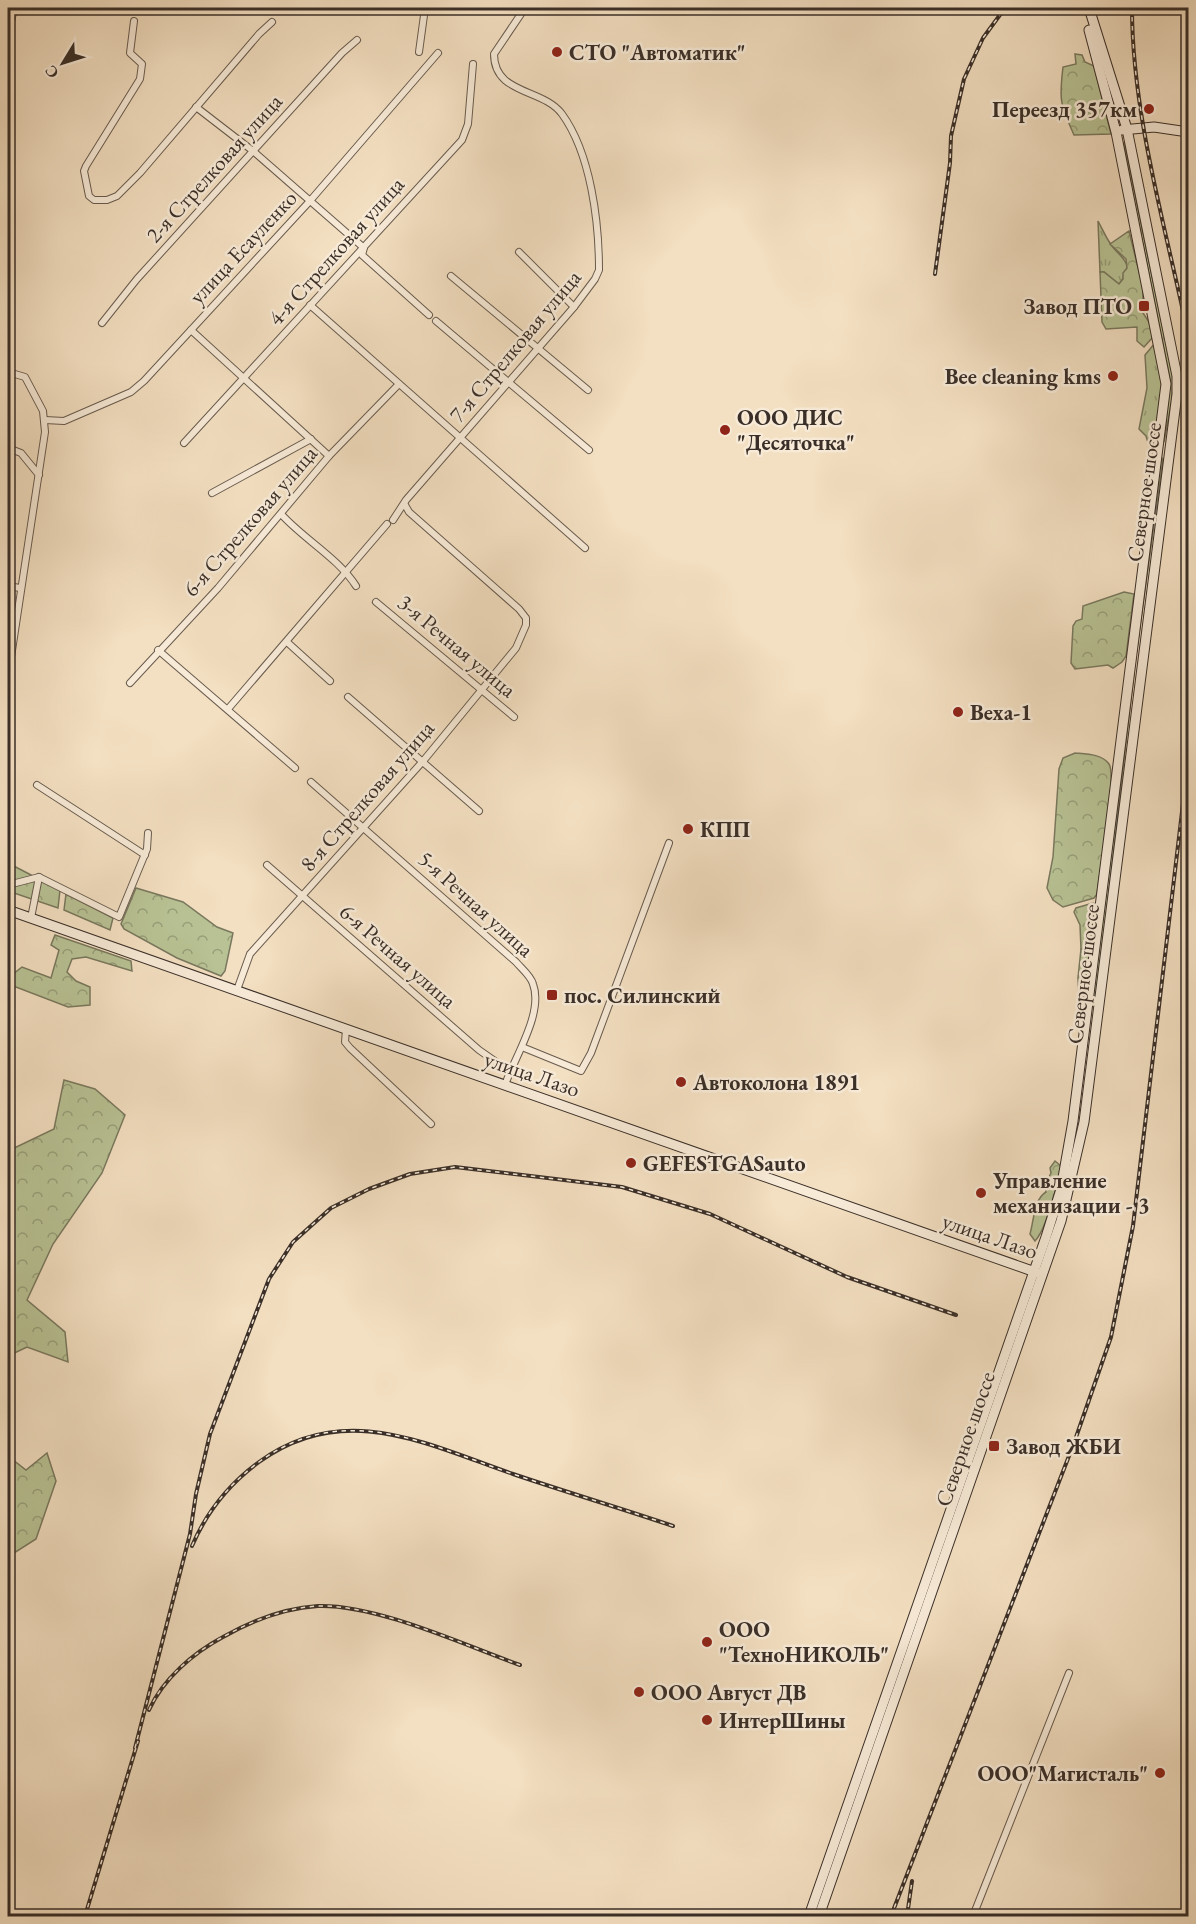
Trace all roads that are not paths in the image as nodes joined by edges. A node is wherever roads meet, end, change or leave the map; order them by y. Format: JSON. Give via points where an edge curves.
{"nodes":[{"id":1,"x":14,"y":8,"type":"edge"},
{"id":2,"x":425,"y":8,"type":"edge"},
{"id":3,"x":525,"y":8,"type":"edge"},
{"id":4,"x":1083,"y":8,"type":"edge"},
{"id":5,"x":1089,"y":8,"type":"edge"},
{"id":6,"x":134,"y":21,"type":"dead end"},
{"id":7,"x":272,"y":22,"type":"dead end"},
{"id":8,"x":8,"y":36,"type":"edge"},
{"id":9,"x":357,"y":40,"type":"dead end"},
{"id":10,"x":419,"y":52,"type":"dead end"},
{"id":11,"x":438,"y":53,"type":"dead end"},
{"id":12,"x":473,"y":64,"type":"dead end"},
{"id":13,"x":196,"y":107,"type":"junction"},
{"id":14,"x":1127,"y":129,"type":"junction"},
{"id":15,"x":1116,"y":132,"type":"junction"},
{"id":16,"x":1188,"y":132,"type":"edge"},
{"id":17,"x":253,"y":151,"type":"junction"},
{"id":18,"x":309,"y":202,"type":"junction"},
{"id":19,"x":364,"y":248,"type":"junction"},
{"id":20,"x":519,"y":252,"type":"dead end"},
{"id":21,"x":452,"y":276,"type":"dead end"},
{"id":22,"x":310,"y":305,"type":"junction"},
{"id":23,"x":574,"y":307,"type":"junction"},
{"id":24,"x":429,"y":315,"type":"dead end"},
{"id":25,"x":436,"y":321,"type":"dead end"},
{"id":26,"x":102,"y":323,"type":"dead end"},
{"id":27,"x":191,"y":330,"type":"junction"},
{"id":28,"x":538,"y":348,"type":"junction"},
{"id":29,"x":8,"y":372,"type":"edge"},
{"id":30,"x":244,"y":378,"type":"junction"},
{"id":31,"x":510,"y":383,"type":"junction"},
{"id":32,"x":399,"y":384,"type":"junction"},
{"id":33,"x":588,"y":390,"type":"dead end"},
{"id":34,"x":45,"y":420,"type":"junction"},
{"id":35,"x":462,"y":438,"type":"junction"},
{"id":36,"x":311,"y":439,"type":"junction"},
{"id":37,"x":184,"y":443,"type":"dead end"},
{"id":38,"x":8,"y":448,"type":"edge"},
{"id":39,"x":589,"y":450,"type":"dead end"},
{"id":40,"x":1158,"y":450,"type":"junction"},
{"id":41,"x":1168,"y":451,"type":"junction"},
{"id":42,"x":329,"y":456,"type":"junction"},
{"id":43,"x":39,"y":475,"type":"junction"},
{"id":44,"x":212,"y":493,"type":"dead end"},
{"id":45,"x":405,"y":505,"type":"junction"},
{"id":46,"x":282,"y":515,"type":"junction"},
{"id":47,"x":585,"y":548,"type":"dead end"},
{"id":48,"x":347,"y":573,"type":"junction"},
{"id":49,"x":8,"y":586,"type":"edge"},
{"id":50,"x":356,"y":586,"type":"dead end"},
{"id":51,"x":20,"y":588,"type":"junction"},
{"id":52,"x":376,"y":602,"type":"dead end"},
{"id":53,"x":287,"y":642,"type":"junction"},
{"id":54,"x":158,"y":650,"type":"junction"},
{"id":55,"x":9,"y":662,"type":"edge"},
{"id":56,"x":1135,"y":668,"type":"junction"},
{"id":57,"x":8,"y":677,"type":"edge"},
{"id":58,"x":330,"y":681,"type":"dead end"},
{"id":59,"x":130,"y":683,"type":"dead end"},
{"id":60,"x":482,"y":690,"type":"junction"},
{"id":61,"x":348,"y":697,"type":"dead end"},
{"id":62,"x":228,"y":709,"type":"junction"},
{"id":63,"x":514,"y":717,"type":"dead end"},
{"id":64,"x":424,"y":760,"type":"junction"},
{"id":65,"x":295,"y":768,"type":"dead end"},
{"id":66,"x":311,"y":782,"type":"dead end"},
{"id":67,"x":37,"y":785,"type":"dead end"},
{"id":68,"x":479,"y":811,"type":"dead end"},
{"id":69,"x":364,"y":828,"type":"junction"},
{"id":70,"x":148,"y":833,"type":"dead end"},
{"id":71,"x":669,"y":843,"type":"dead end"},
{"id":72,"x":145,"y":855,"type":"junction"},
{"id":73,"x":267,"y":865,"type":"dead end"},
{"id":74,"x":39,"y":878,"type":"junction"},
{"id":75,"x":8,"y":885,"type":"edge"},
{"id":76,"x":302,"y":897,"type":"junction"},
{"id":77,"x":8,"y":910,"type":"edge"},
{"id":78,"x":30,"y":918,"type":"junction"},
{"id":79,"x":237,"y":990,"type":"junction"},
{"id":80,"x":1088,"y":1005,"type":"junction"},
{"id":81,"x":1100,"y":1006,"type":"junction"},
{"id":82,"x":346,"y":1029,"type":"junction"},
{"id":83,"x":522,"y":1047,"type":"junction"},
{"id":84,"x":509,"y":1071,"type":"junction"},
{"id":85,"x":505,"y":1085,"type":"junction"},
{"id":86,"x":1073,"y":1121,"type":"junction"},
{"id":87,"x":1084,"y":1122,"type":"junction"},
{"id":88,"x":431,"y":1124,"type":"dead end"},
{"id":89,"x":1046,"y":1252,"type":"junction"},
{"id":90,"x":1039,"y":1274,"type":"junction"},
{"id":91,"x":960,"y":1500,"type":"junction"},
{"id":92,"x":924,"y":1583,"type":"junction"},
{"id":93,"x":934,"y":1587,"type":"junction"},
{"id":94,"x":1069,"y":1673,"type":"dead end"},
{"id":95,"x":878,"y":1735,"type":"junction"},
{"id":96,"x":809,"y":1917,"type":"edge"},
{"id":97,"x":819,"y":1917,"type":"edge"},
{"id":98,"x":973,"y":1917,"type":"edge"}],
"edges":[{"from":1,"to":8,"type":"street"},
{"from":2,"to":10,"type":"street"},
{"from":3,"to":23,"type":"street","name":"7-я Стрелковая улица","via":[[494,54],[494,63],[497,74],[506,82],[561,112],[582,150],[591,192],[599,270]]},
{"from":4,"to":15,"type":"main road","name":"Северное шоссе"},
{"from":5,"to":14,"type":"main road","name":"Северное шоссе"},
{"from":6,"to":13,"type":"street","via":[[130,53],[142,64],[140,80],[86,166],[89,196],[107,200],[117,196]]},
{"from":7,"to":13,"type":"street"},
{"from":9,"to":17,"type":"street","name":"2-я Стрелковая улица"},
{"from":11,"to":18,"type":"street","name":"улица Есауленко"},
{"from":12,"to":19,"type":"street","name":"4-я Стрелковая улица","via":[[468,124],[462,140]]},
{"from":13,"to":17,"type":"street"},
{"from":14,"to":15,"type":"main road"},
{"from":14,"to":16,"type":"main road","via":[[1154,127]]},
{"from":14,"to":41,"type":"main road","name":"Северное шоссе","via":[[1177,376]]},
{"from":15,"to":40,"type":"main road","name":"Северное шоссе","via":[[1164,368],[1165,399]]},
{"from":17,"to":18,"type":"street"},
{"from":17,"to":26,"type":"street","name":"2-я Стрелковая улица"},
{"from":18,"to":19,"type":"street"},
{"from":18,"to":27,"type":"street","name":"улица Есауленко"},
{"from":19,"to":22,"type":"street","name":"4-я Стрелковая улица"},
{"from":19,"to":24,"type":"street","via":[[362,255]]},
{"from":20,"to":23,"type":"street"},
{"from":21,"to":28,"type":"street"},
{"from":22,"to":30,"type":"street","name":"4-я Стрелковая улица"},
{"from":22,"to":32,"type":"street"},
{"from":23,"to":28,"type":"street","name":"7-я Стрелковая улица"},
{"from":25,"to":31,"type":"street"},
{"from":27,"to":30,"type":"street"},
{"from":27,"to":34,"type":"street","name":"улица Есауленко","via":[[131,392],[64,421]]},
{"from":28,"to":31,"type":"street","name":"7-я Стрелковая улица"},
{"from":28,"to":33,"type":"street"},
{"from":29,"to":34,"type":"street","via":[[25,377]]},
{"from":30,"to":36,"type":"street"},
{"from":30,"to":37,"type":"street","name":"4-я Стрелковая улица"},
{"from":31,"to":35,"type":"street","name":"7-я Стрелковая улица"},
{"from":31,"to":39,"type":"street"},
{"from":32,"to":35,"type":"street"},
{"from":32,"to":42,"type":"street","name":"6-я Стрелковая улица"},
{"from":34,"to":43,"type":"street"},
{"from":35,"to":45,"type":"street","name":"7-я Стрелковая улица"},
{"from":35,"to":47,"type":"street"},
{"from":36,"to":42,"type":"street"},
{"from":36,"to":44,"type":"street"},
{"from":38,"to":43,"type":"street","via":[[21,453]]},
{"from":40,"to":41,"type":"main road"},
{"from":40,"to":56,"type":"main road","name":"Северное шоссе"},
{"from":41,"to":56,"type":"main road","name":"Северное шоссе"},
{"from":42,"to":46,"type":"street","name":"6-я Стрелковая улица"},
{"from":43,"to":51,"type":"street"},
{"from":45,"to":48,"type":"street","name":"7-я Стрелковая улица"},
{"from":45,"to":60,"type":"street","name":"8-я Стрелковая улица","via":[[526,618],[516,648]]},
{"from":46,"to":48,"type":"street"},
{"from":46,"to":54,"type":"street","name":"6-я Стрелковая улица"},
{"from":48,"to":50,"type":"street"},
{"from":48,"to":53,"type":"street","name":"7-я Стрелковая улица"},
{"from":49,"to":51,"type":"street"},
{"from":51,"to":55,"type":"street"},
{"from":52,"to":60,"type":"street","name":"3-я Речная улица"},
{"from":53,"to":58,"type":"street"},
{"from":53,"to":62,"type":"street","name":"7-я Стрелковая улица"},
{"from":54,"to":59,"type":"street","name":"6-я Стрелковая улица"},
{"from":54,"to":62,"type":"street"},
{"from":55,"to":57,"type":"street"},
{"from":56,"to":80,"type":"main road","name":"Северное шоссе"},
{"from":56,"to":81,"type":"main road","name":"Северное шоссе"},
{"from":60,"to":63,"type":"street","name":"3-я Речная улица"},
{"from":60,"to":64,"type":"street","name":"8-я Стрелковая улица"},
{"from":61,"to":64,"type":"street"},
{"from":62,"to":65,"type":"street"},
{"from":64,"to":68,"type":"street"},
{"from":64,"to":69,"type":"street","name":"8-я Стрелковая улица"},
{"from":66,"to":69,"type":"street","name":"5-я Речная улица"},
{"from":67,"to":72,"type":"street"},
{"from":69,"to":76,"type":"street","name":"8-я Стрелковая улица"},
{"from":69,"to":83,"type":"street","name":"5-я Речная улица","via":[[516,962],[533,984],[534,1008]]},
{"from":70,"to":72,"type":"street"},
{"from":71,"to":83,"type":"street","via":[[581,1071]]},
{"from":72,"to":74,"type":"street","via":[[119,917]]},
{"from":73,"to":76,"type":"street","name":"6-я Речная улица"},
{"from":74,"to":75,"type":"street"},
{"from":74,"to":78,"type":"street"},
{"from":76,"to":79,"type":"street","name":"8-я Стрелковая улица","via":[[250,954]]},
{"from":76,"to":84,"type":"street","name":"6-я Речная улица","via":[[479,1050]]},
{"from":77,"to":78,"type":"main road","name":"улица Лазо"},
{"from":78,"to":79,"type":"main road","name":"улица Лазо"},
{"from":79,"to":82,"type":"main road","name":"улица Лазо"},
{"from":80,"to":81,"type":"main road"},
{"from":80,"to":86,"type":"main road","name":"Северное шоссе"},
{"from":81,"to":87,"type":"main road","name":"Северное шоссе"},
{"from":82,"to":85,"type":"main road","name":"улица Лазо"},
{"from":82,"to":88,"type":"street","via":[[345,1042],[350,1048]]},
{"from":83,"to":84,"type":"street","name":"5-я Речная улица"},
{"from":84,"to":85,"type":"street","name":"5-я Речная улица"},
{"from":85,"to":90,"type":"main road","name":"улица Лазо"},
{"from":86,"to":87,"type":"main road"},
{"from":86,"to":89,"type":"main road","name":"Северное шоссе"},
{"from":87,"to":89,"type":"main road","name":"Северное шоссе","via":[[1070,1191]]},
{"from":89,"to":90,"type":"main road","name":"Северное шоссе"},
{"from":90,"to":91,"type":"main road","name":"Северное шоссе"},
{"from":91,"to":92,"type":"main road","name":"Северное шоссе"},
{"from":91,"to":93,"type":"main road","name":"Северное шоссе"},
{"from":92,"to":93,"type":"main road"},
{"from":92,"to":95,"type":"main road","name":"Северное шоссе"},
{"from":93,"to":95,"type":"main road","name":"Северное шоссе"},
{"from":94,"to":98,"type":"street"},
{"from":95,"to":96,"type":"main road","name":"Северное шоссе"},
{"from":95,"to":97,"type":"main road","name":"Северное шоссе"}]}
